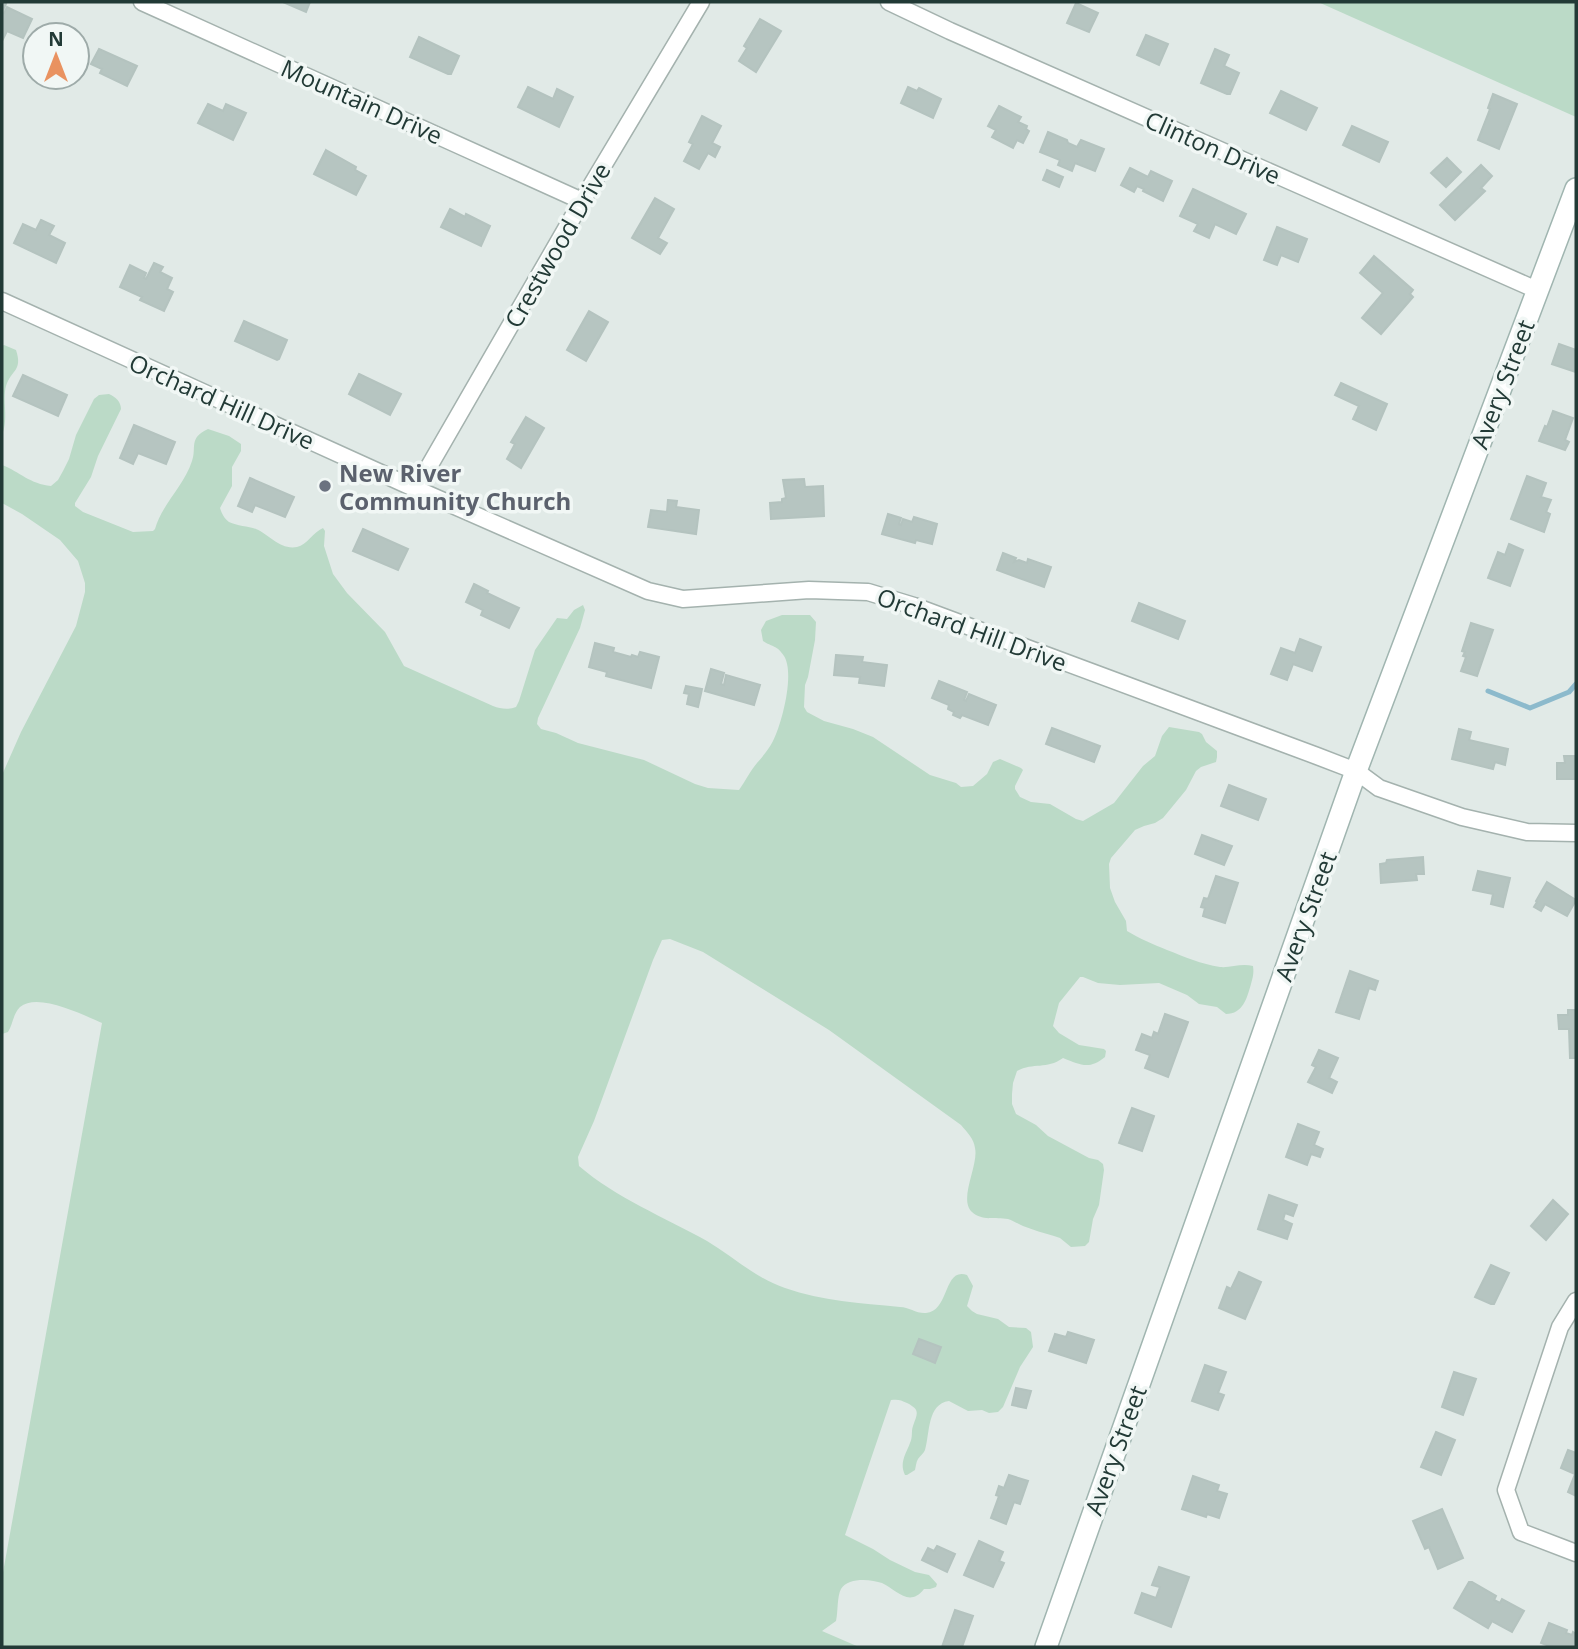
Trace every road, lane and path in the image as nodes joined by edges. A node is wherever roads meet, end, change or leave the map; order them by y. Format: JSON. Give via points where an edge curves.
{"nodes":[{"id":1,"x":142,"y":2,"type":"edge"},
{"id":2,"x":701,"y":2,"type":"edge"},
{"id":3,"x":889,"y":2,"type":"edge"},
{"id":4,"x":1576,"y":189,"type":"edge"},
{"id":5,"x":582,"y":201,"type":"junction"},
{"id":6,"x":1537,"y":290,"type":"junction"},
{"id":7,"x":2,"y":301,"type":"edge"},
{"id":8,"x":416,"y":489,"type":"junction"},
{"id":9,"x":1356,"y":771,"type":"junction"},
{"id":10,"x":1576,"y":833,"type":"edge"},
{"id":11,"x":1576,"y":1301,"type":"edge"},
{"id":12,"x":1576,"y":1553,"type":"edge"},
{"id":13,"x":1046,"y":1647,"type":"edge"}],
"edges":[{"from":1,"to":5,"type":"street","name":"Mountain Drive"},
{"from":2,"to":5,"type":"street","name":"Crestwood Drive"},
{"from":3,"to":6,"type":"street","name":"Clinton Drive"},
{"from":4,"to":6,"type":"main road","name":"Avery Street"},
{"from":5,"to":8,"type":"street","name":"Crestwood Drive"},
{"from":6,"to":9,"type":"main road","name":"Avery Street"},
{"from":7,"to":8,"type":"street","name":"Orchard Hill Drive"},
{"from":8,"to":9,"type":"street","name":"Orchard Hill Drive","via":[[648,591],[683,599],[809,590],[880,595]]},
{"from":9,"to":10,"type":"street","name":"Orchard Hill Drive","via":[[1379,788],[1462,817],[1527,832]]},
{"from":9,"to":13,"type":"main road","name":"Avery Street"},
{"from":11,"to":12,"type":"street","via":[[1560,1327],[1506,1490],[1521,1532]]}]}
